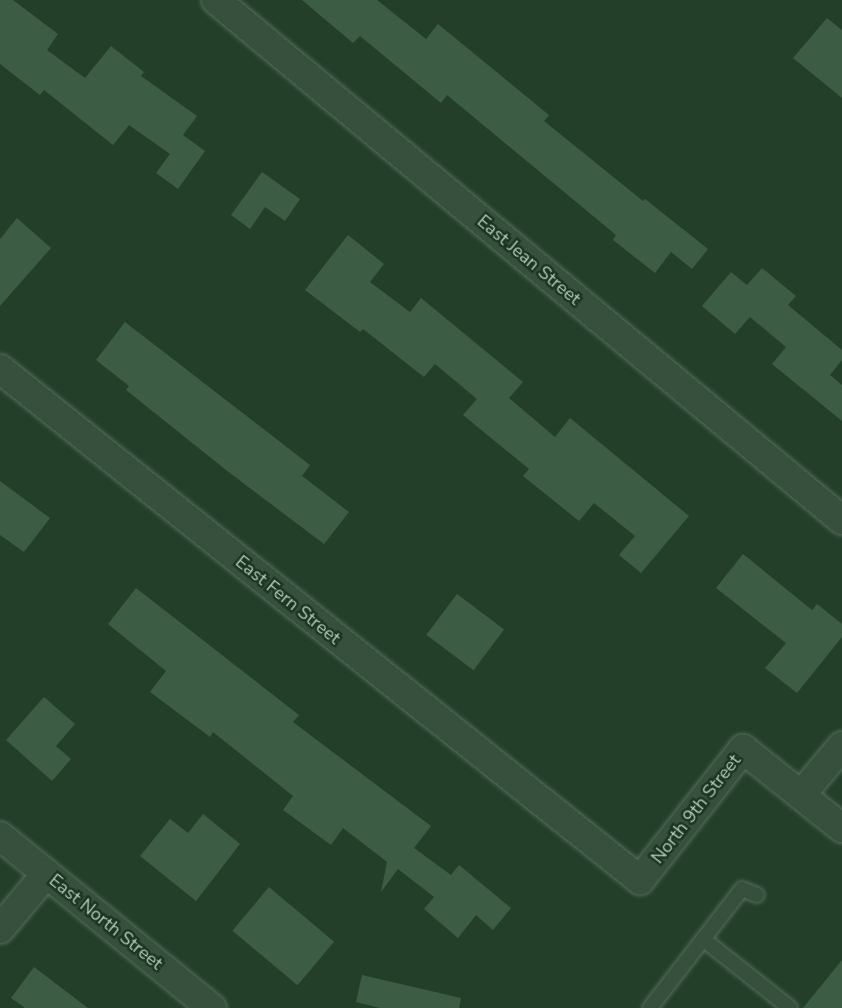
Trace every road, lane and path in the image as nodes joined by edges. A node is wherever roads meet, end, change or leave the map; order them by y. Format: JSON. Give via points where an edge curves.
{"nodes":[{"id":1,"x":216,"y":0,"type":"edge"},
{"id":2,"x":0,"y":369,"type":"edge"},
{"id":3,"x":842,"y":520,"type":"edge"},
{"id":4,"x":842,"y":746,"type":"edge"},
{"id":5,"x":801,"y":795,"type":"junction"},
{"id":6,"x":842,"y":828,"type":"edge"},
{"id":7,"x":577,"y":830,"type":"joint"},
{"id":8,"x":0,"y":836,"type":"edge"},
{"id":9,"x":46,"y":874,"type":"junction"},
{"id":10,"x":757,"y":895,"type":"dead end"},
{"id":11,"x":0,"y":929,"type":"edge"},
{"id":12,"x":703,"y":939,"type":"junction"},
{"id":13,"x":212,"y":1008,"type":"edge"},
{"id":14,"x":650,"y":1008,"type":"edge"},
{"id":15,"x":790,"y":1008,"type":"edge"}],
"edges":[{"from":1,"to":3,"type":"street","name":"East Jean Street"},
{"from":2,"to":7,"type":"street","name":"East Fern Street"},
{"from":4,"to":5,"type":"street"},
{"from":5,"to":6,"type":"street"},
{"from":5,"to":7,"type":"street","name":"North 9th Street","via":[[743,749],[640,880]]},
{"from":8,"to":9,"type":"street","name":"East North Street"},
{"from":9,"to":11,"type":"street"},
{"from":9,"to":13,"type":"street","name":"East North Street"},
{"from":10,"to":12,"type":"lane","via":[[742,889]]},
{"from":12,"to":14,"type":"lane"},
{"from":12,"to":15,"type":"lane"}]}
